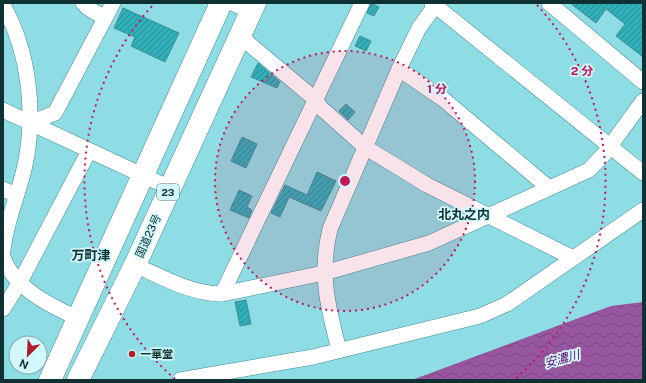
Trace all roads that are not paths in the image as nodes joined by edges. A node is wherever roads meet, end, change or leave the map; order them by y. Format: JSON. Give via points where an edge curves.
{"nodes":[{"id":1,"x":83,"y":3,"type":"edge"},
{"id":2,"x":113,"y":3,"type":"edge"},
{"id":3,"x":221,"y":3,"type":"edge"},
{"id":4,"x":362,"y":3,"type":"edge"},
{"id":5,"x":549,"y":3,"type":"edge"},
{"id":6,"x":434,"y":4,"type":"edge"},
{"id":7,"x":3,"y":5,"type":"edge"},
{"id":8,"x":246,"y":6,"type":"edge"},
{"id":9,"x":105,"y":18,"type":"junction"},
{"id":10,"x":241,"y":33,"type":"junction"},
{"id":11,"x":399,"y":69,"type":"junction"},
{"id":12,"x":643,"y":82,"type":"edge"},
{"id":13,"x":316,"y":100,"type":"junction"},
{"id":14,"x":643,"y":102,"type":"edge"},
{"id":15,"x":3,"y":110,"type":"edge"},
{"id":16,"x":30,"y":123,"type":"junction"},
{"id":17,"x":610,"y":146,"type":"junction"},
{"id":18,"x":365,"y":147,"type":"junction"},
{"id":19,"x":89,"y":151,"type":"junction"},
{"id":20,"x":643,"y":173,"type":"edge"},
{"id":21,"x":142,"y":176,"type":"junction"},
{"id":22,"x":170,"y":188,"type":"junction"},
{"id":23,"x":549,"y":188,"type":"junction"},
{"id":24,"x":10,"y":192,"type":"edge"},
{"id":25,"x":643,"y":210,"type":"edge"},
{"id":26,"x":489,"y":216,"type":"junction"},
{"id":27,"x":3,"y":250,"type":"edge"},
{"id":28,"x":3,"y":257,"type":"edge"},
{"id":29,"x":573,"y":258,"type":"junction"},
{"id":30,"x":135,"y":265,"type":"junction"},
{"id":31,"x":324,"y":273,"type":"junction"},
{"id":32,"x":20,"y":282,"type":"junction"},
{"id":33,"x":222,"y":294,"type":"junction"},
{"id":34,"x":3,"y":309,"type":"edge"},
{"id":35,"x":77,"y":318,"type":"junction"},
{"id":36,"x":339,"y":350,"type":"junction"},
{"id":37,"x":50,"y":380,"type":"edge"},
{"id":38,"x":78,"y":380,"type":"edge"},
{"id":39,"x":180,"y":380,"type":"edge"}],
"edges":[{"from":1,"to":9,"type":"street"},
{"from":2,"to":9,"type":"street"},
{"from":3,"to":21,"type":"highway"},
{"from":4,"to":13,"type":"street"},
{"from":5,"to":12,"type":"street"},
{"from":6,"to":11,"type":"street"},
{"from":6,"to":17,"type":"street"},
{"from":7,"to":16,"type":"street","via":[[24,65]]},
{"from":8,"to":10,"type":"highway","name":"国道23号","number":"23"},
{"from":9,"to":16,"type":"street","via":[[55,113]]},
{"from":10,"to":13,"type":"street","via":[[248,43]]},
{"from":10,"to":22,"type":"highway","name":"国道23号","number":"23"},
{"from":11,"to":18,"type":"street"},
{"from":11,"to":23,"type":"street","via":[[443,99]]},
{"from":13,"to":18,"type":"street"},
{"from":13,"to":33,"type":"street"},
{"from":14,"to":17,"type":"street"},
{"from":15,"to":16,"type":"street"},
{"from":16,"to":19,"type":"street"},
{"from":16,"to":24,"type":"street","via":[[25,165]]},
{"from":17,"to":20,"type":"street"},
{"from":17,"to":23,"type":"street","via":[[589,170]]},
{"from":18,"to":26,"type":"street","via":[[427,185]]},
{"from":18,"to":31,"type":"street","via":[[330,229],[326,243]]},
{"from":19,"to":21,"type":"street"},
{"from":19,"to":32,"type":"street"},
{"from":21,"to":22,"type":"street"},
{"from":21,"to":35,"type":"highway"},
{"from":22,"to":30,"type":"highway","name":"国道23号","number":"23"},
{"from":23,"to":26,"type":"street"},
{"from":24,"to":27,"type":"street"},
{"from":25,"to":29,"type":"street"},
{"from":26,"to":29,"type":"street"},
{"from":26,"to":31,"type":"street","via":[[429,243]]},
{"from":28,"to":32,"type":"street","via":[[6,267]]},
{"from":29,"to":36,"type":"street","via":[[508,304],[480,316]]},
{"from":30,"to":33,"type":"street","via":[[189,290]]},
{"from":30,"to":38,"type":"highway","name":"国道23号","number":"23"},
{"from":31,"to":33,"type":"street"},
{"from":31,"to":36,"type":"street","via":[[326,301]]},
{"from":32,"to":34,"type":"street"},
{"from":32,"to":35,"type":"street","via":[[43,301]]},
{"from":35,"to":37,"type":"highway"},
{"from":36,"to":39,"type":"street","via":[[313,357]]}]}
